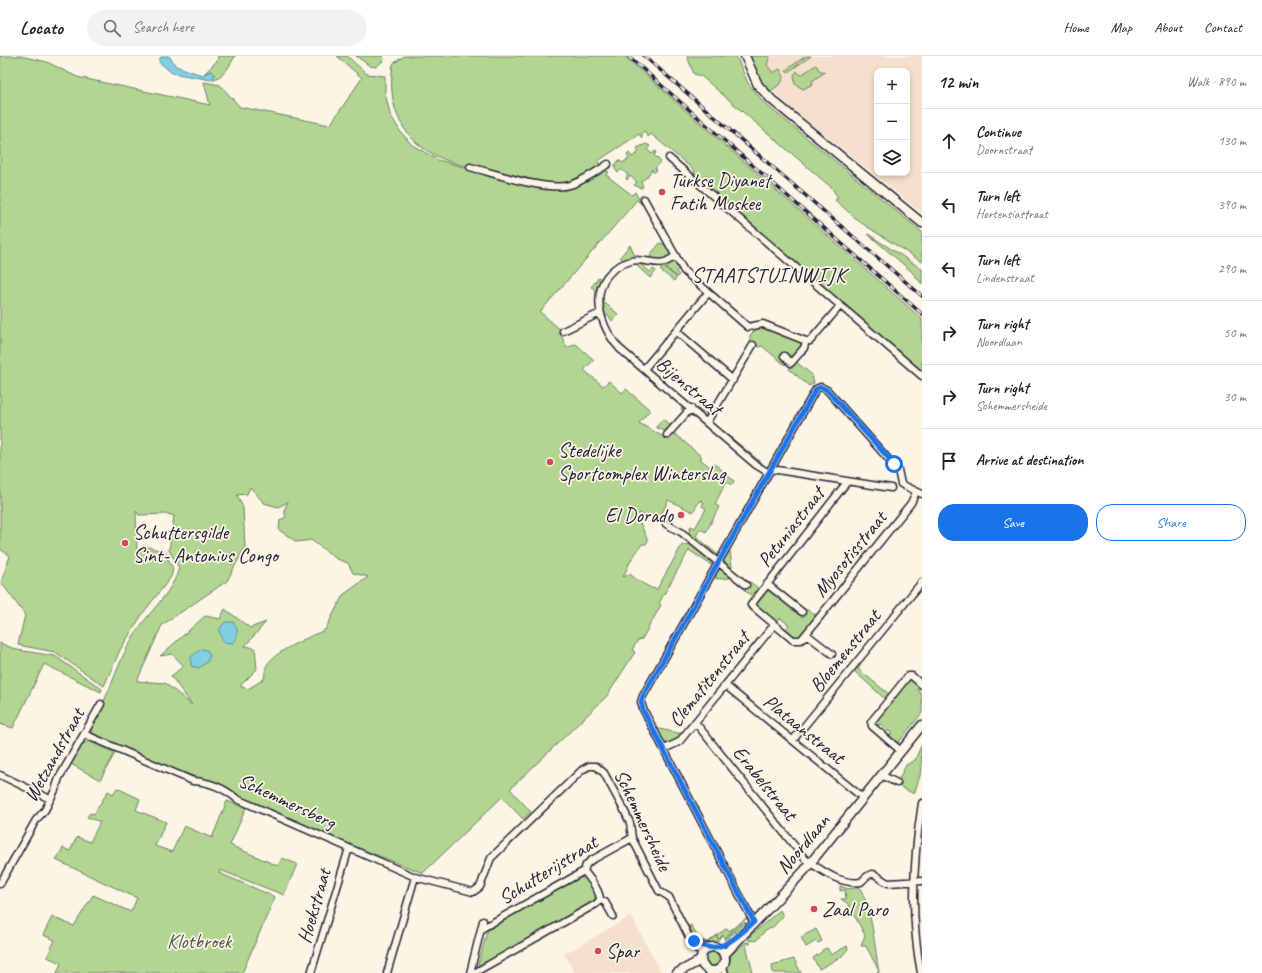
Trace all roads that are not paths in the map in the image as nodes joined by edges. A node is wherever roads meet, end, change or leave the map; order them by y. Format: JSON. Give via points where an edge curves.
{"nodes":[{"id":1,"x":745,"y":56,"type":"edge"},
{"id":2,"x":669,"y":158,"type":"dead end"},
{"id":3,"x":608,"y":164,"type":"dead end"},
{"id":4,"x":470,"y":167,"type":"dead end"},
{"id":5,"x":644,"y":199,"type":"dead end"},
{"id":6,"x":922,"y":223,"type":"edge"},
{"id":7,"x":676,"y":256,"type":"junction"},
{"id":8,"x":708,"y":293,"type":"junction"},
{"id":9,"x":840,"y":306,"type":"junction"},
{"id":10,"x":600,"y":313,"type":"junction"},
{"id":11,"x":563,"y":331,"type":"dead end"},
{"id":12,"x":676,"y":331,"type":"junction"},
{"id":13,"x":806,"y":341,"type":"junction"},
{"id":14,"x":753,"y":345,"type":"dead end"},
{"id":15,"x":784,"y":356,"type":"dead end"},
{"id":16,"x":644,"y":369,"type":"junction"},
{"id":17,"x":922,"y":376,"type":"edge"},
{"id":18,"x":733,"y":380,"type":"junction"},
{"id":19,"x":691,"y":408,"type":"junction"},
{"id":20,"x":707,"y":422,"type":"junction"},
{"id":21,"x":667,"y":435,"type":"dead end"},
{"id":22,"x":770,"y":471,"type":"junction"},
{"id":23,"x":847,"y":482,"type":"junction"},
{"id":24,"x":891,"y":488,"type":"dead end"},
{"id":25,"x":916,"y":492,"type":"junction"},
{"id":26,"x":922,"y":494,"type":"edge"},
{"id":27,"x":666,"y":524,"type":"dead end"},
{"id":28,"x":718,"y":563,"type":"junction"},
{"id":29,"x":922,"y":582,"type":"edge"},
{"id":30,"x":767,"y":584,"type":"junction"},
{"id":31,"x":746,"y":585,"type":"dead end"},
{"id":32,"x":802,"y":612,"type":"dead end"},
{"id":33,"x":774,"y":625,"type":"junction"},
{"id":34,"x":806,"y":634,"type":"junction"},
{"id":35,"x":832,"y":654,"type":"dead end"},
{"id":36,"x":725,"y":685,"type":"junction"},
{"id":37,"x":922,"y":685,"type":"edge"},
{"id":38,"x":101,"y":704,"type":"dead end"},
{"id":39,"x":695,"y":722,"type":"junction"},
{"id":40,"x":922,"y":725,"type":"edge"},
{"id":41,"x":84,"y":734,"type":"junction"},
{"id":42,"x":793,"y":740,"type":"junction"},
{"id":43,"x":664,"y":748,"type":"junction"},
{"id":44,"x":901,"y":751,"type":"junction"},
{"id":45,"x":0,"y":775,"type":"edge"},
{"id":46,"x":881,"y":776,"type":"junction"},
{"id":47,"x":897,"y":783,"type":"dead end"},
{"id":48,"x":863,"y":798,"type":"junction"},
{"id":49,"x":50,"y":799,"type":"junction"},
{"id":50,"x":922,"y":803,"type":"edge"},
{"id":51,"x":632,"y":838,"type":"junction"},
{"id":52,"x":349,"y":848,"type":"junction"},
{"id":53,"x":811,"y":863,"type":"junction"},
{"id":54,"x":584,"y":871,"type":"junction"},
{"id":55,"x":415,"y":877,"type":"junction"},
{"id":56,"x":914,"y":881,"type":"junction"},
{"id":57,"x":922,"y":881,"type":"edge"},
{"id":58,"x":0,"y":884,"type":"edge"},
{"id":59,"x":477,"y":890,"type":"joint"},
{"id":60,"x":600,"y":900,"type":"junction"},
{"id":61,"x":613,"y":916,"type":"dead end"},
{"id":62,"x":483,"y":921,"type":"dead end"},
{"id":63,"x":754,"y":922,"type":"junction"},
{"id":64,"x":481,"y":929,"type":"junction"},
{"id":65,"x":721,"y":952,"type":"junction"},
{"id":66,"x":706,"y":962,"type":"edge"},
{"id":67,"x":724,"y":969,"type":"edge"},
{"id":68,"x":311,"y":973,"type":"edge"},
{"id":69,"x":387,"y":973,"type":"edge"},
{"id":70,"x":470,"y":973,"type":"edge"},
{"id":71,"x":474,"y":973,"type":"edge"},
{"id":72,"x":677,"y":973,"type":"edge"},
{"id":73,"x":688,"y":973,"type":"edge"},
{"id":74,"x":921,"y":973,"type":"edge"}],
"edges":[{"from":1,"to":6,"type":"street","via":[[758,85],[772,100]]},
{"from":2,"to":9,"type":"street"},
{"from":3,"to":4,"type":"street","via":[[584,179],[563,187],[526,182]]},
{"from":5,"to":7,"type":"street"},
{"from":7,"to":8,"type":"street","via":[[684,271]]},
{"from":7,"to":10,"type":"street","name":"Bijenstraat","via":[[665,262],[645,259],[633,261],[613,270],[600,293]]},
{"from":8,"to":12,"type":"street"},
{"from":8,"to":13,"type":"street","via":[[748,326],[763,324]]},
{"from":9,"to":13,"type":"street","via":[[810,341]]},
{"from":9,"to":17,"type":"street"},
{"from":10,"to":11,"type":"street"},
{"from":10,"to":16,"type":"street","name":"Bijenstraat","via":[[612,340]]},
{"from":12,"to":16,"type":"street"},
{"from":12,"to":18,"type":"street"},
{"from":13,"to":15,"type":"street","via":[[804,348],[792,363]]},
{"from":14,"to":18,"type":"street"},
{"from":16,"to":19,"type":"street","name":"Bijenstraat"},
{"from":18,"to":20,"type":"street"},
{"from":19,"to":20,"type":"street","name":"Bijenstraat"},
{"from":19,"to":21,"type":"street"},
{"from":20,"to":22,"type":"street","name":"Bijenstraat","via":[[756,465]]},
{"from":22,"to":23,"type":"street","name":"Bijenstraat"},
{"from":22,"to":25,"type":"street","via":[[816,389],[821,387],[827,390],[898,470],[901,484]]},
{"from":22,"to":28,"type":"street"},
{"from":23,"to":24,"type":"street","name":"Bijenstraat"},
{"from":23,"to":30,"type":"street","name":"Petuniastraat"},
{"from":25,"to":26,"type":"street"},
{"from":25,"to":34,"type":"street","name":"Myosotisstraat","via":[[911,503]]},
{"from":27,"to":28,"type":"street","via":[[681,532]]},
{"from":28,"to":31,"type":"street"},
{"from":28,"to":43,"type":"street","via":[[641,702]]},
{"from":29,"to":42,"type":"street","name":"Bloemenstraat"},
{"from":30,"to":32,"type":"street"},
{"from":30,"to":33,"type":"street","name":"Petuniastraat","via":[[751,605]]},
{"from":33,"to":34,"type":"street","via":[[797,641]]},
{"from":33,"to":36,"type":"street","name":"Clematitenstraat"},
{"from":34,"to":35,"type":"street"},
{"from":36,"to":39,"type":"street","name":"Clematitenstraat"},
{"from":36,"to":42,"type":"street","name":"Plataanstraat"},
{"from":37,"to":44,"type":"street","via":[[912,676],[908,676],[871,722],[872,726]]},
{"from":38,"to":41,"type":"street","name":"Wetzandstraat"},
{"from":39,"to":43,"type":"street","name":"Clematitenstraat","via":[[679,742]]},
{"from":39,"to":53,"type":"street","name":"Erabelstraat","via":[[805,859]]},
{"from":40,"to":44,"type":"street","name":"Noordlaan"},
{"from":41,"to":49,"type":"street","name":"Wetzandstraat"},
{"from":41,"to":52,"type":"street","name":"Schemmersberg","via":[[193,781],[206,782],[224,789],[237,799]]},
{"from":42,"to":48,"type":"street","name":"Plataanstraat"},
{"from":43,"to":63,"type":"street"},
{"from":44,"to":46,"type":"street","name":"Noordlaan"},
{"from":45,"to":49,"type":"street"},
{"from":46,"to":47,"type":"street"},
{"from":46,"to":48,"type":"street","name":"Noordlaan"},
{"from":48,"to":53,"type":"street","name":"Noordlaan"},
{"from":49,"to":58,"type":"street","name":"Wetzandstraat"},
{"from":50,"to":56,"type":"street"},
{"from":51,"to":54,"type":"street","name":"Schutterijstraat","via":[[590,861]]},
{"from":51,"to":59,"type":"street","name":"Schemmersheide","via":[[627,817],[604,773],[596,766],[588,766],[491,858],[482,884]]},
{"from":51,"to":66,"type":"street","name":"Schemmersheide","via":[[659,891],[669,897],[690,938]]},
{"from":52,"to":55,"type":"street","name":"Schemmersberg"},
{"from":52,"to":68,"type":"street","name":"Hoekstraat"},
{"from":53,"to":56,"type":"street","name":"Erabelstraat","via":[[824,873],[854,882],[860,882],[869,874],[879,875],[888,883]]},
{"from":53,"to":63,"type":"street","name":"Noordlaan","via":[[781,897]]},
{"from":54,"to":60,"type":"street","via":[[593,882]]},
{"from":54,"to":64,"type":"street","name":"Schutterijstraat"},
{"from":55,"to":59,"type":"street","name":"Schemmersberg","via":[[465,891]]},
{"from":55,"to":69,"type":"street"},
{"from":56,"to":57,"type":"street","name":"Erabelstraat"},
{"from":56,"to":74,"type":"street"},
{"from":60,"to":61,"type":"street","via":[[605,902]]},
{"from":60,"to":71,"type":"street"},
{"from":62,"to":64,"type":"street"},
{"from":63,"to":65,"type":"street","name":"Noordlaan","via":[[739,939]]},
{"from":64,"to":70,"type":"street"},
{"from":65,"to":66,"type":"street"},
{"from":65,"to":67,"type":"street"},
{"from":66,"to":67,"type":"street","via":[[716,970]]},
{"from":66,"to":72,"type":"street"},
{"from":66,"to":73,"type":"street"}]}
